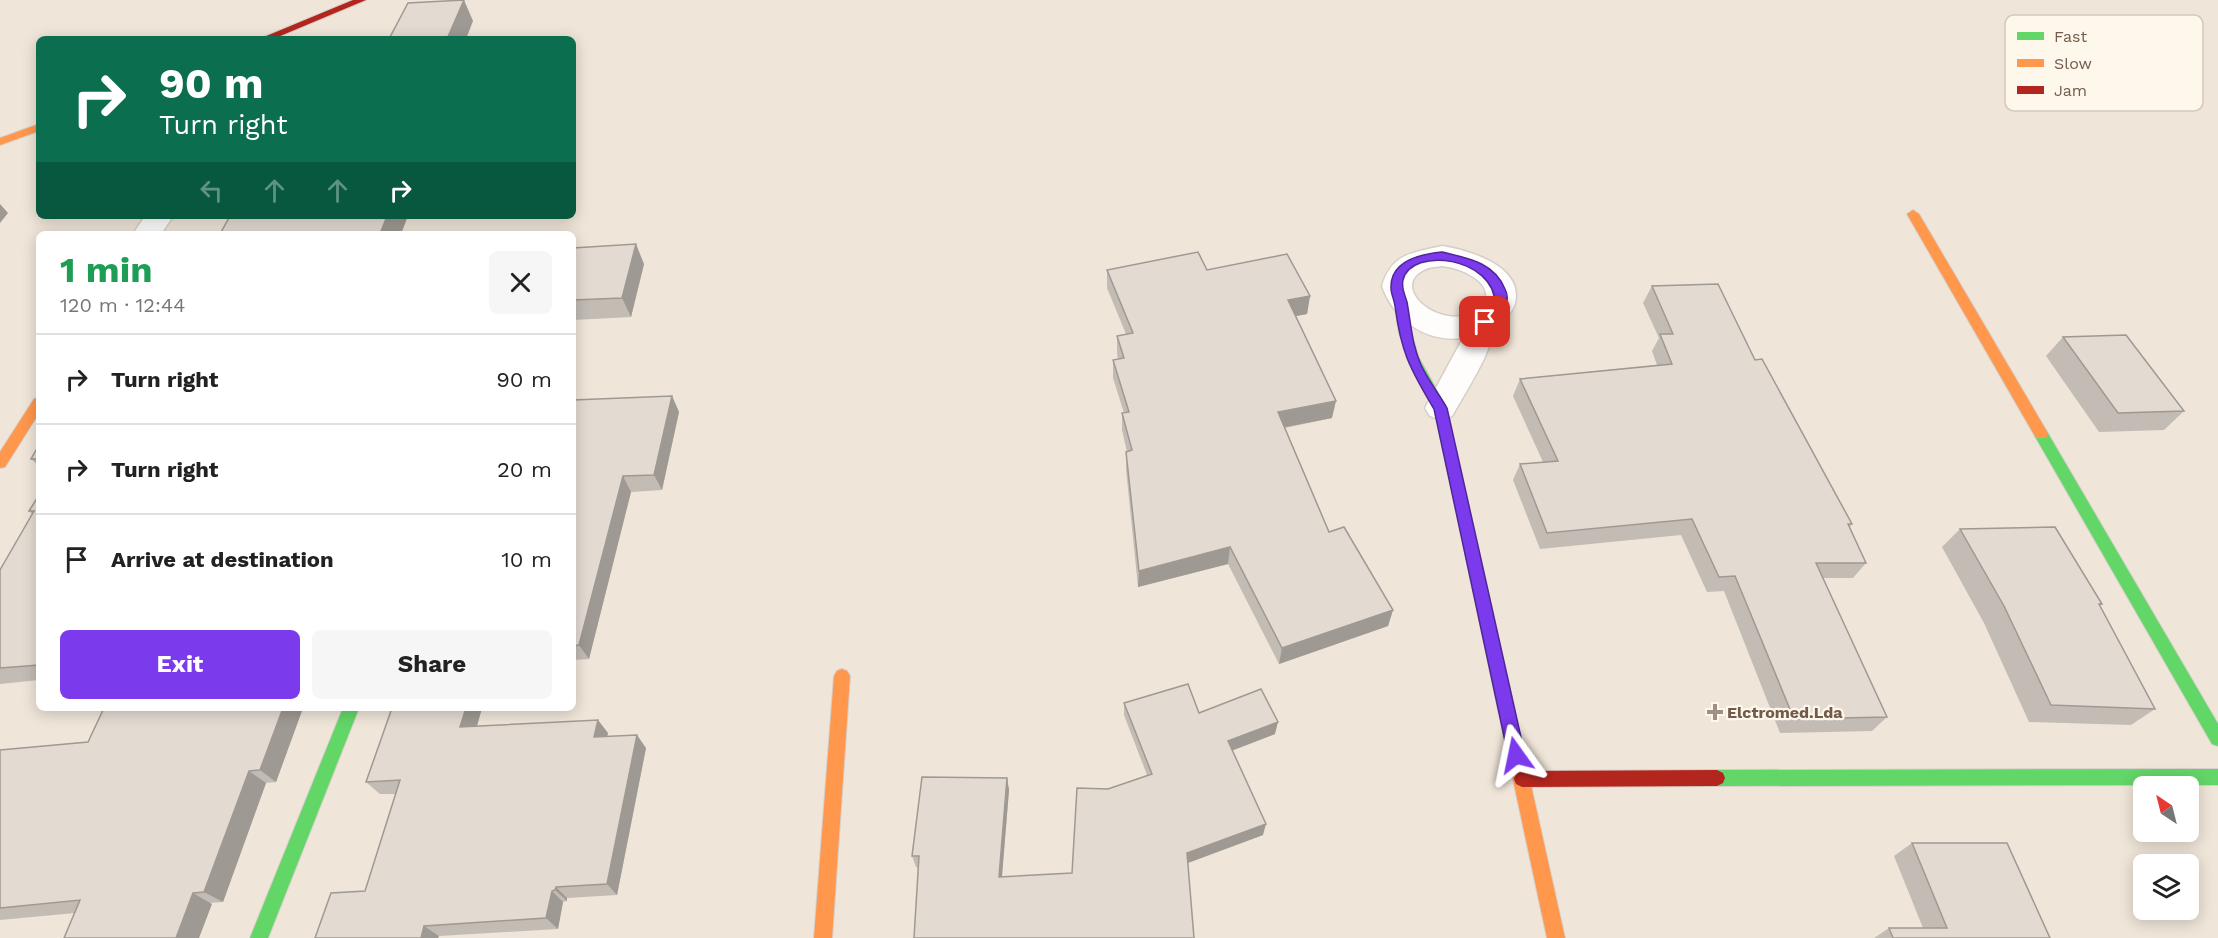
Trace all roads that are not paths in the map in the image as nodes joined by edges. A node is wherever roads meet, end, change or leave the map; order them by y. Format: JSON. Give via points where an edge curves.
{"nodes":[{"id":1,"x":361,"y":0,"type":"edge"},
{"id":2,"x":273,"y":36,"type":"edge"},
{"id":3,"x":36,"y":128,"type":"edge"},
{"id":4,"x":0,"y":142,"type":"edge"},
{"id":5,"x":1913,"y":214,"type":"dead end"},
{"id":6,"x":1401,"y":301,"type":"junction"},
{"id":7,"x":1485,"y":322,"type":"junction"},
{"id":8,"x":36,"y":407,"type":"edge"},
{"id":9,"x":1441,"y":408,"type":"junction"},
{"id":10,"x":0,"y":463,"type":"edge"},
{"id":11,"x":842,"y":676,"type":"dead end"},
{"id":12,"x":350,"y":711,"type":"edge"},
{"id":13,"x":2218,"y":739,"type":"edge"},
{"id":14,"x":2218,"y":777,"type":"edge"},
{"id":15,"x":1522,"y":778,"type":"junction"},
{"id":16,"x":259,"y":938,"type":"edge"},
{"id":17,"x":823,"y":938,"type":"edge"},
{"id":18,"x":1556,"y":938,"type":"edge"}],
"edges":[{"from":1,"to":2,"type":"street"},
{"from":3,"to":4,"type":"street"},
{"from":5,"to":13,"type":"street"},
{"from":6,"to":7,"type":"street","via":[[1412,314],[1428,323],[1468,328]]},
{"from":6,"to":7,"type":"street","via":[[1396,290],[1403,269],[1426,257],[1458,258],[1487,272],[1501,293],[1501,304]]},
{"from":6,"to":9,"type":"street","via":[[1404,334],[1415,366]]},
{"from":7,"to":9,"type":"street"},
{"from":8,"to":10,"type":"street"},
{"from":9,"to":15,"type":"street"},
{"from":11,"to":17,"type":"street"},
{"from":12,"to":16,"type":"street"},
{"from":14,"to":15,"type":"street"},
{"from":15,"to":18,"type":"street"}]}
